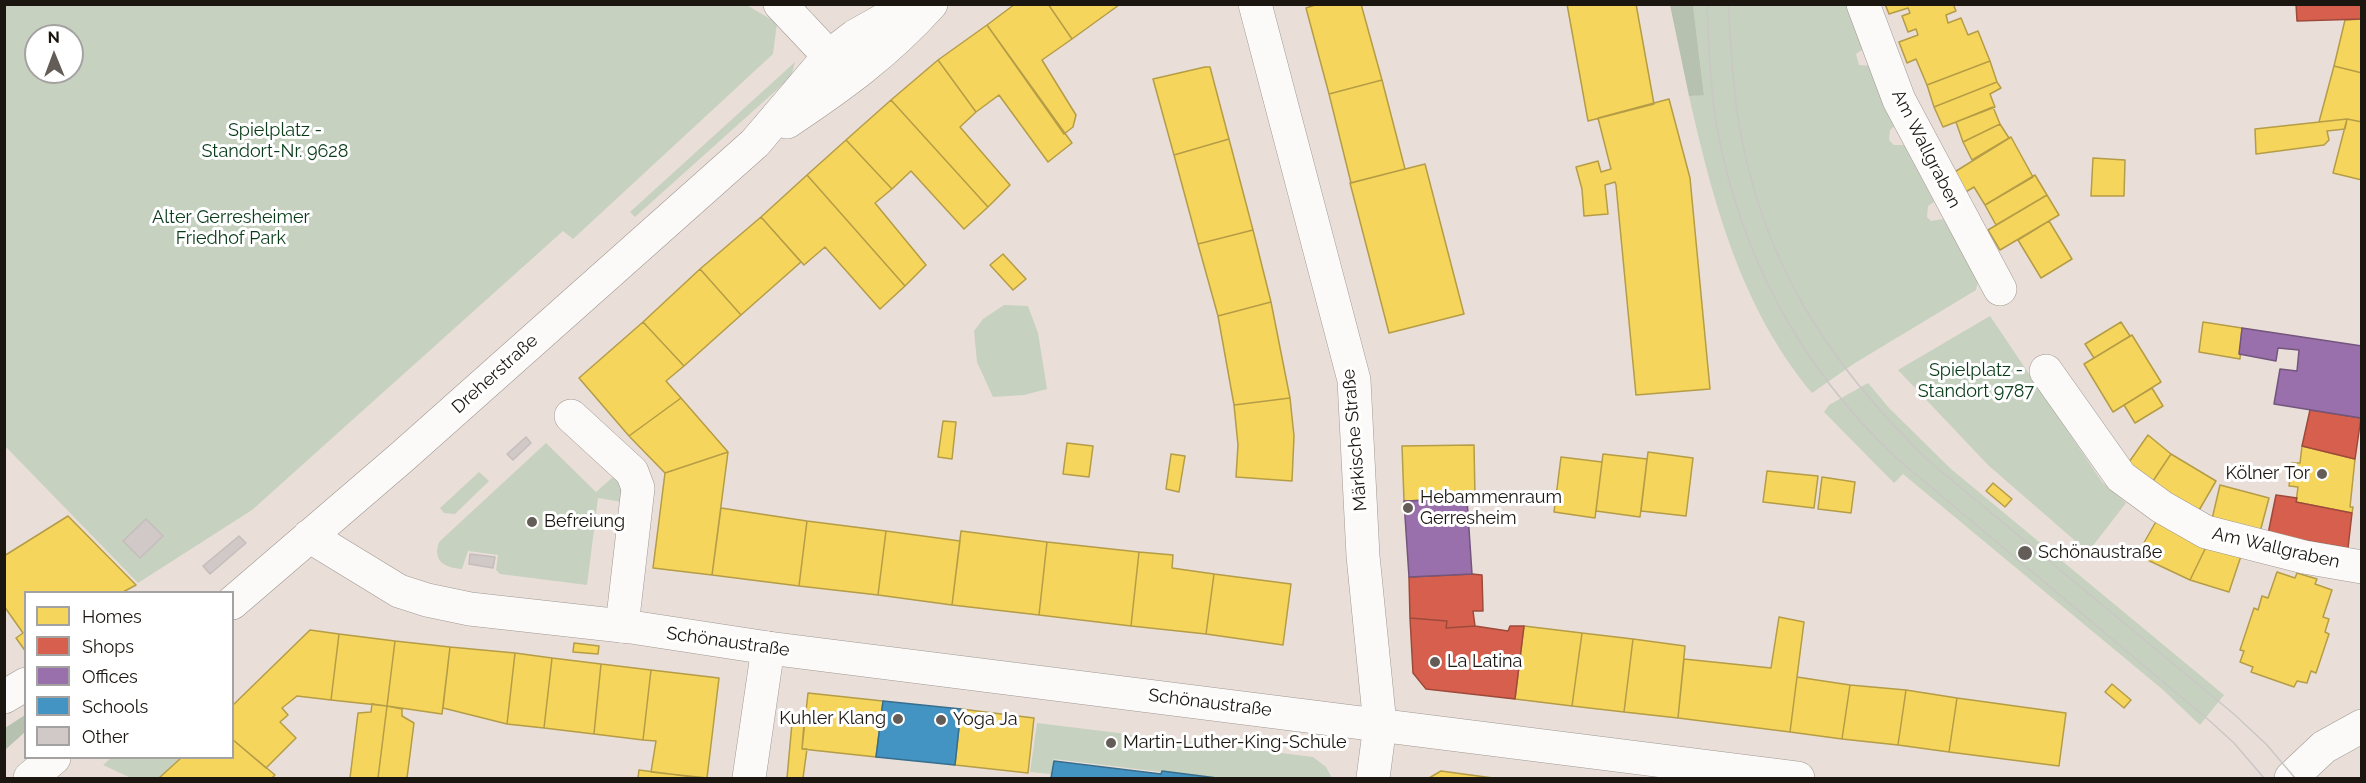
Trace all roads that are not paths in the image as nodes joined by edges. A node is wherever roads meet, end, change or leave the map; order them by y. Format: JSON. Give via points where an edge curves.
{"nodes":[{"id":1,"x":780,"y":4,"type":"edge"},
{"id":2,"x":912,"y":4,"type":"edge"},
{"id":3,"x":931,"y":4,"type":"edge"},
{"id":4,"x":1254,"y":4,"type":"edge"},
{"id":5,"x":1863,"y":4,"type":"edge"},
{"id":6,"x":829,"y":56,"type":"junction"},
{"id":7,"x":755,"y":143,"type":"junction"},
{"id":8,"x":2000,"y":289,"type":"dead end"},
{"id":9,"x":2046,"y":370,"type":"dead end"},
{"id":10,"x":572,"y":416,"type":"dead end"},
{"id":11,"x":309,"y":536,"type":"junction"},
{"id":12,"x":2361,"y":567,"type":"edge"},
{"id":13,"x":234,"y":601,"type":"edge"},
{"id":14,"x":622,"y":626,"type":"junction"},
{"id":15,"x":768,"y":648,"type":"junction"},
{"id":16,"x":24,"y":685,"type":"edge"},
{"id":17,"x":4,"y":697,"type":"edge"},
{"id":18,"x":1380,"y":725,"type":"junction"},
{"id":19,"x":2361,"y":726,"type":"edge"},
{"id":20,"x":53,"y":759,"type":"edge"},
{"id":21,"x":30,"y":778,"type":"edge"},
{"id":22,"x":749,"y":778,"type":"edge"},
{"id":23,"x":1373,"y":778,"type":"edge"},
{"id":24,"x":1798,"y":778,"type":"edge"},
{"id":25,"x":2291,"y":778,"type":"edge"}],
"edges":[{"from":1,"to":6,"type":"street"},
{"from":2,"to":6,"type":"street","name":"Dreherstraße","via":[[855,36]]},
{"from":3,"to":7,"type":"street","name":"Dreherstraße","via":[[897,41],[852,79]]},
{"from":4,"to":18,"type":"street","name":"Märkische Straße","via":[[1354,380],[1363,556]]},
{"from":5,"to":8,"type":"street","name":"Am Wallgraben","via":[[1899,100]]},
{"from":6,"to":7,"type":"street","name":"Dreherstraße"},
{"from":7,"to":11,"type":"street","name":"Dreherstraße"},
{"from":9,"to":12,"type":"street","name":"Am Wallgraben","via":[[2121,477],[2162,507],[2206,532]]},
{"from":10,"to":14,"type":"street","via":[[632,472],[638,488]]},
{"from":11,"to":13,"type":"street","name":"Dreherstraße"},
{"from":11,"to":14,"type":"street","name":"Schönaustraße","via":[[399,591],[427,600],[470,609]]},
{"from":14,"to":15,"type":"street","name":"Schönaustraße"},
{"from":15,"to":18,"type":"street","name":"Schönaustraße"},
{"from":15,"to":22,"type":"street"},
{"from":16,"to":17,"type":"street"},
{"from":18,"to":23,"type":"street","name":"Märkische Straße"},
{"from":18,"to":24,"type":"street","name":"Schönaustraße"},
{"from":19,"to":25,"type":"street","via":[[2324,747]]},
{"from":20,"to":21,"type":"street"}]}
